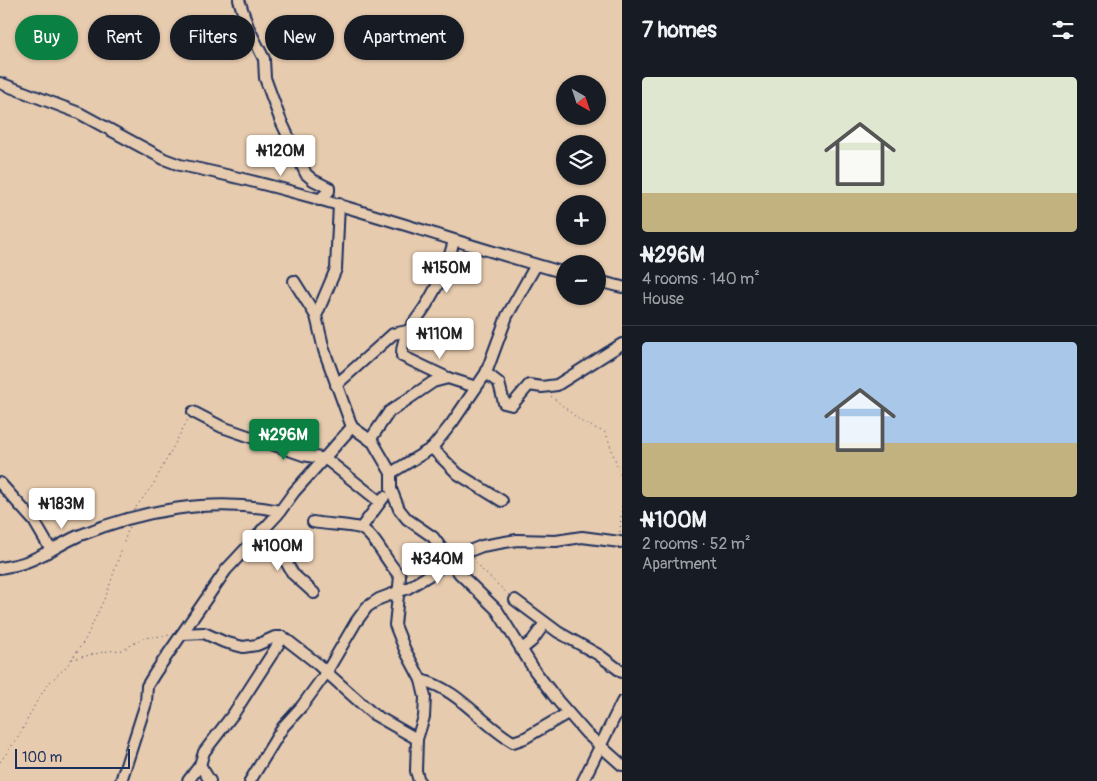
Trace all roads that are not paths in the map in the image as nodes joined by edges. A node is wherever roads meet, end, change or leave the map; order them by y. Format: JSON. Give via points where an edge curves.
{"nodes":[{"id":1,"x":239,"y":0,"type":"edge"},
{"id":2,"x":0,"y":83,"type":"edge"},
{"id":3,"x":319,"y":200,"type":"junction"},
{"id":4,"x":339,"y":204,"type":"junction"},
{"id":5,"x":454,"y":241,"type":"junction"},
{"id":6,"x":536,"y":265,"type":"junction"},
{"id":7,"x":556,"y":271,"type":"edge"},
{"id":8,"x":294,"y":281,"type":"dead end"},
{"id":9,"x":606,"y":283,"type":"edge"},
{"id":10,"x":622,"y":287,"type":"edge"},
{"id":11,"x":316,"y":316,"type":"junction"},
{"id":12,"x":407,"y":331,"type":"junction"},
{"id":13,"x":622,"y":344,"type":"edge"},
{"id":14,"x":486,"y":374,"type":"junction"},
{"id":15,"x":448,"y":378,"type":"junction"},
{"id":16,"x":336,"y":385,"type":"junction"},
{"id":17,"x":476,"y":387,"type":"junction"},
{"id":18,"x":193,"y":412,"type":"road end"},
{"id":19,"x":352,"y":427,"type":"junction"},
{"id":20,"x":370,"y":440,"type":"junction"},
{"id":21,"x":432,"y":448,"type":"junction"},
{"id":22,"x":326,"y":459,"type":"junction"},
{"id":23,"x":391,"y":473,"type":"junction"},
{"id":24,"x":0,"y":483,"type":"edge"},
{"id":25,"x":391,"y":489,"type":"junction"},
{"id":26,"x":502,"y":501,"type":"dead end"},
{"id":27,"x":380,"y":502,"type":"junction"},
{"id":28,"x":280,"y":510,"type":"junction"},
{"id":29,"x":313,"y":522,"type":"dead end"},
{"id":30,"x":361,"y":528,"type":"junction"},
{"id":31,"x":262,"y":530,"type":"junction"},
{"id":32,"x":620,"y":542,"type":"road end"},
{"id":33,"x":51,"y":550,"type":"junction"},
{"id":34,"x":450,"y":559,"type":"junction"},
{"id":35,"x":0,"y":568,"type":"edge"},
{"id":36,"x":398,"y":590,"type":"junction"},
{"id":37,"x":314,"y":593,"type":"dead end"},
{"id":38,"x":514,"y":600,"type":"road end"},
{"id":39,"x":545,"y":624,"type":"junction"},
{"id":40,"x":182,"y":634,"type":"junction"},
{"id":41,"x":283,"y":637,"type":"junction"},
{"id":42,"x":521,"y":650,"type":"junction"},
{"id":43,"x":622,"y":672,"type":"edge"},
{"id":44,"x":326,"y":673,"type":"junction"},
{"id":45,"x":421,"y":680,"type":"junction"},
{"id":46,"x":622,"y":702,"type":"edge"},
{"id":47,"x":568,"y":713,"type":"junction"},
{"id":48,"x":417,"y":739,"type":"junction"},
{"id":49,"x":601,"y":745,"type":"junction"},
{"id":50,"x":622,"y":765,"type":"edge"},
{"id":51,"x":200,"y":766,"type":"junction"},
{"id":52,"x":417,"y":780,"type":"edge"},
{"id":53,"x":120,"y":781,"type":"edge"},
{"id":54,"x":188,"y":781,"type":"edge"},
{"id":55,"x":210,"y":781,"type":"edge"},
{"id":56,"x":250,"y":781,"type":"edge"},
{"id":57,"x":584,"y":781,"type":"edge"}],
"edges":[{"from":1,"to":3,"type":"street","via":[[264,59],[265,78],[280,119],[306,174],[329,188]]},
{"from":2,"to":3,"type":"street","via":[[79,113],[164,159]]},
{"from":3,"to":4,"type":"street"},
{"from":4,"to":5,"type":"street"},
{"from":4,"to":11,"type":"street","via":[[336,269]]},
{"from":5,"to":6,"type":"street"},
{"from":5,"to":12,"type":"street","via":[[447,267],[427,304]]},
{"from":6,"to":7,"type":"street"},
{"from":6,"to":14,"type":"street","via":[[506,316]]},
{"from":8,"to":11,"type":"street"},
{"from":9,"to":10,"type":"street"},
{"from":11,"to":16,"type":"street"},
{"from":12,"to":15,"type":"street","via":[[402,356]]},
{"from":12,"to":16,"type":"street","via":[[393,334]]},
{"from":13,"to":14,"type":"street","via":[[556,385],[529,386],[509,405],[504,403],[499,384]]},
{"from":14,"to":17,"type":"street"},
{"from":15,"to":17,"type":"street"},
{"from":15,"to":20,"type":"street","via":[[433,382],[390,412]]},
{"from":16,"to":19,"type":"street"},
{"from":17,"to":21,"type":"street"},
{"from":18,"to":22,"type":"street","via":[[222,427],[303,455]]},
{"from":19,"to":20,"type":"street"},
{"from":19,"to":22,"type":"street"},
{"from":20,"to":23,"type":"street"},
{"from":21,"to":23,"type":"street"},
{"from":21,"to":26,"type":"street","via":[[458,474]]},
{"from":22,"to":27,"type":"street"},
{"from":22,"to":28,"type":"street"},
{"from":23,"to":25,"type":"street"},
{"from":24,"to":33,"type":"street","via":[[34,522]]},
{"from":25,"to":27,"type":"street"},
{"from":25,"to":34,"type":"street","via":[[407,519],[433,537]]},
{"from":27,"to":30,"type":"street"},
{"from":28,"to":31,"type":"street"},
{"from":28,"to":33,"type":"street","via":[[249,504],[188,507],[84,534]]},
{"from":29,"to":30,"type":"street"},
{"from":30,"to":36,"type":"street","via":[[371,536],[390,567],[400,576]]},
{"from":31,"to":37,"type":"street","via":[[281,552],[293,574]]},
{"from":31,"to":40,"type":"street","via":[[226,570]]},
{"from":32,"to":34,"type":"street","via":[[582,537],[556,541],[517,540],[482,546]]},
{"from":33,"to":35,"type":"street","via":[[25,562]]},
{"from":34,"to":36,"type":"street","via":[[417,583]]},
{"from":34,"to":42,"type":"street","via":[[460,574],[497,610]]},
{"from":36,"to":44,"type":"street","via":[[367,607]]},
{"from":36,"to":45,"type":"street","via":[[395,625]]},
{"from":38,"to":39,"type":"street"},
{"from":39,"to":42,"type":"street"},
{"from":39,"to":43,"type":"street"},
{"from":40,"to":41,"type":"street","via":[[204,633],[244,647]]},
{"from":40,"to":53,"type":"street","via":[[147,686],[146,703]]},
{"from":41,"to":44,"type":"street"},
{"from":41,"to":51,"type":"street","via":[[234,713],[204,752]]},
{"from":42,"to":47,"type":"street"},
{"from":44,"to":48,"type":"street","via":[[374,714]]},
{"from":44,"to":56,"type":"street","via":[[283,727]]},
{"from":45,"to":47,"type":"street","via":[[458,698],[513,742]]},
{"from":45,"to":48,"type":"street","via":[[425,697],[424,717]]},
{"from":46,"to":49,"type":"street"},
{"from":47,"to":49,"type":"street","via":[[586,734]]},
{"from":48,"to":52,"type":"street"},
{"from":49,"to":50,"type":"street"},
{"from":49,"to":57,"type":"street"},
{"from":51,"to":54,"type":"street"},
{"from":51,"to":55,"type":"street"}]}
